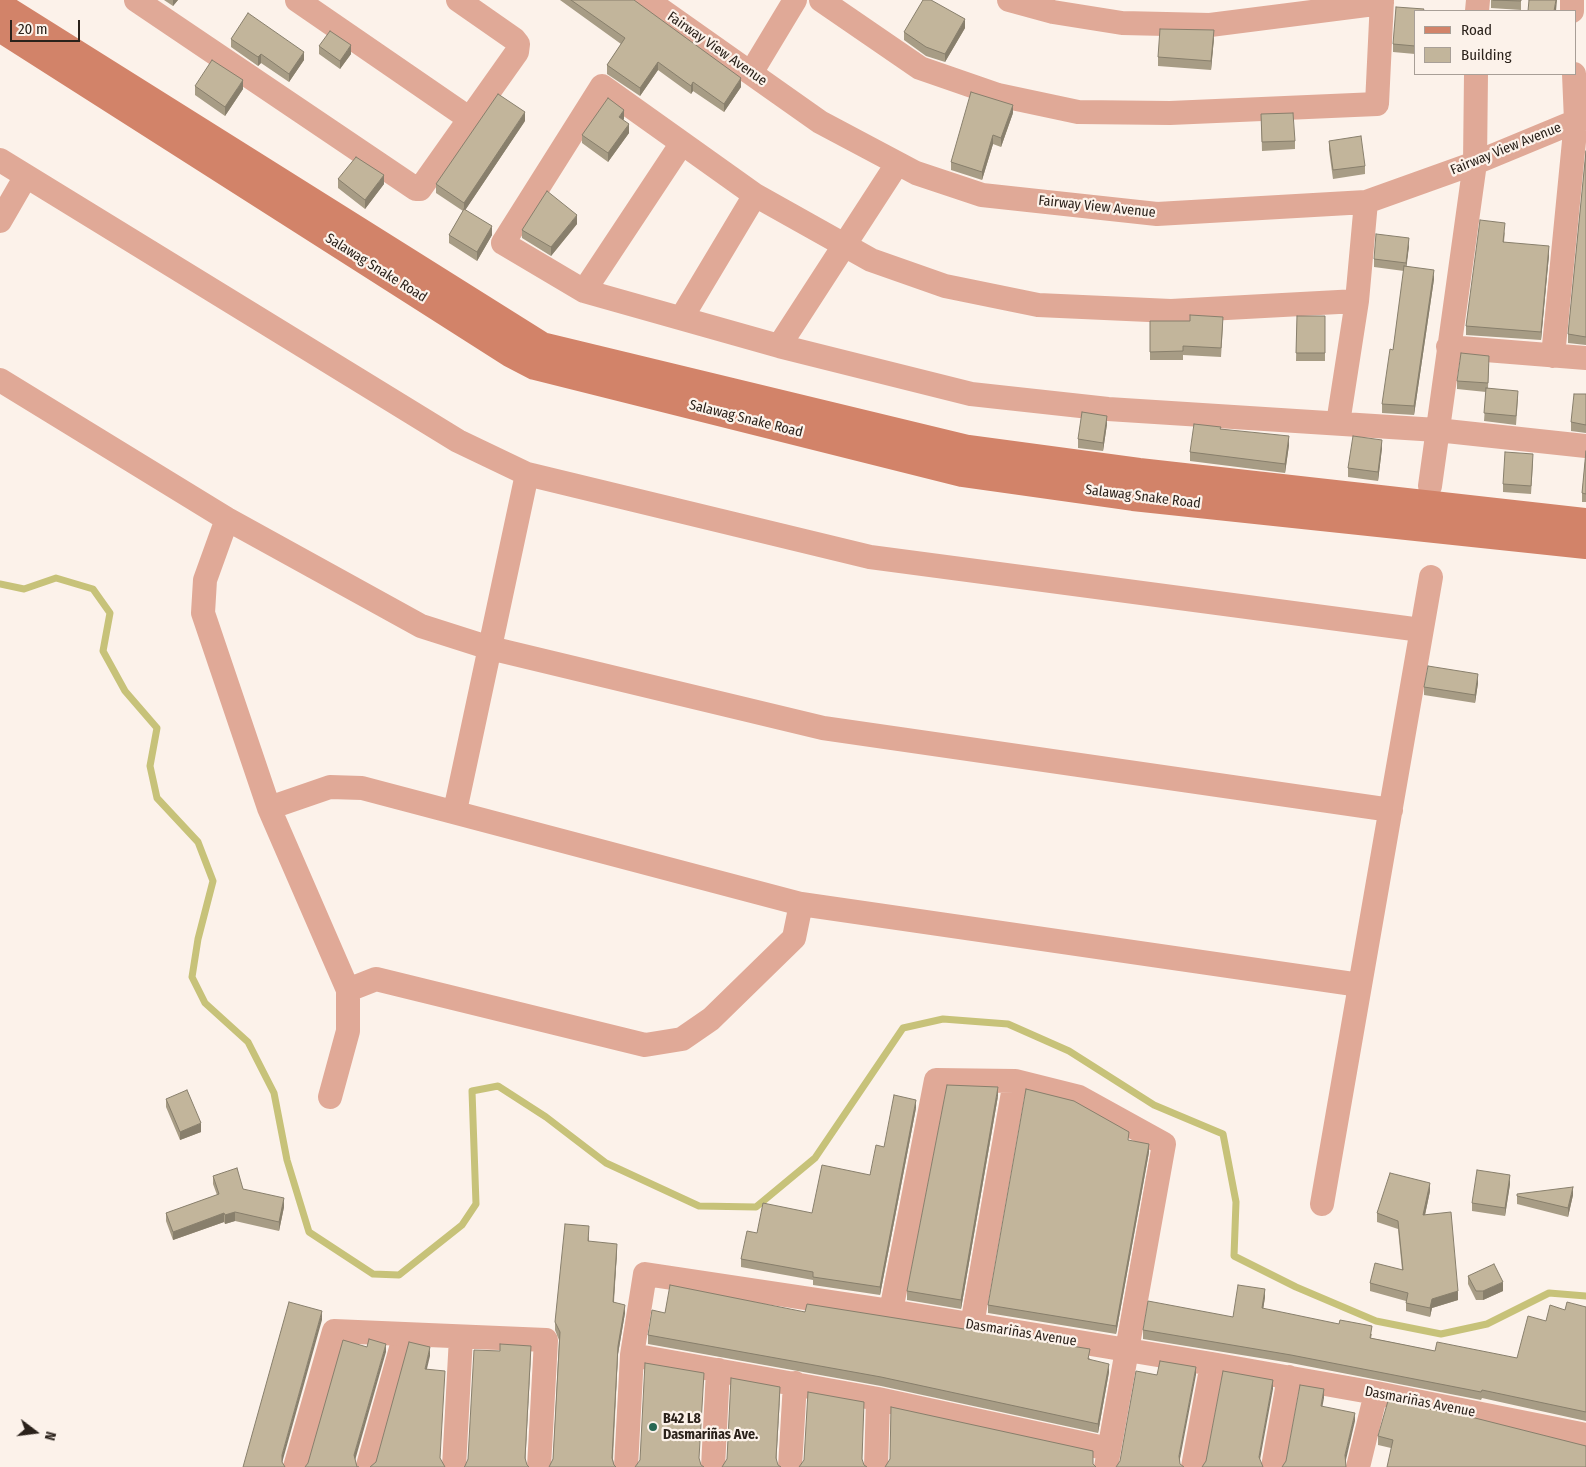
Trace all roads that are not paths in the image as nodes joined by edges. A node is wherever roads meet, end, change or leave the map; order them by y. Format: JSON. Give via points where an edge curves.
{"nodes":[{"id":1,"x":136,"y":0,"type":"edge"},
{"id":2,"x":297,"y":0,"type":"edge"},
{"id":3,"x":458,"y":0,"type":"edge"},
{"id":4,"x":647,"y":0,"type":"edge"},
{"id":5,"x":795,"y":0,"type":"edge"},
{"id":6,"x":820,"y":0,"type":"edge"},
{"id":7,"x":1009,"y":0,"type":"edge"},
{"id":8,"x":1382,"y":2,"type":"edge"},
{"id":9,"x":0,"y":6,"type":"edge"},
{"id":10,"x":0,"y":28,"type":"edge"},
{"id":11,"x":751,"y":73,"type":"junction"},
{"id":12,"x":1476,"y":75,"type":"edge"},
{"id":13,"x":1574,"y":75,"type":"edge"},
{"id":14,"x":470,"y":119,"type":"junction"},
{"id":15,"x":1581,"y":119,"type":"edge"},
{"id":16,"x":682,"y":143,"type":"junction"},
{"id":17,"x":0,"y":160,"type":"edge"},
{"id":18,"x":1475,"y":163,"type":"junction"},
{"id":19,"x":897,"y":164,"type":"junction"},
{"id":20,"x":26,"y":176,"type":"junction"},
{"id":21,"x":755,"y":195,"type":"junction"},
{"id":22,"x":1366,"y":202,"type":"junction"},
{"id":23,"x":0,"y":221,"type":"edge"},
{"id":24,"x":845,"y":245,"type":"junction"},
{"id":25,"x":584,"y":291,"type":"junction"},
{"id":26,"x":1357,"y":301,"type":"junction"},
{"id":27,"x":682,"y":317,"type":"junction"},
{"id":28,"x":779,"y":346,"type":"junction"},
{"id":29,"x":1448,"y":347,"type":"junction"},
{"id":30,"x":1553,"y":356,"type":"junction"},
{"id":31,"x":1586,"y":358,"type":"edge"},
{"id":32,"x":0,"y":380,"type":"edge"},
{"id":33,"x":751,"y":408,"type":"junction"},
{"id":34,"x":1338,"y":423,"type":"junction"},
{"id":35,"x":1437,"y":430,"type":"junction"},
{"id":36,"x":1586,"y":446,"type":"edge"},
{"id":37,"x":527,"y":474,"type":"junction"},
{"id":38,"x":1430,"y":486,"type":"dead end"},
{"id":39,"x":227,"y":519,"type":"junction"},
{"id":40,"x":1586,"y":522,"type":"edge"},
{"id":41,"x":1586,"y":545,"type":"edge"},
{"id":42,"x":1431,"y":578,"type":"dead end"},
{"id":43,"x":1421,"y":630,"type":"junction"},
{"id":44,"x":490,"y":648,"type":"junction"},
{"id":45,"x":269,"y":808,"type":"junction"},
{"id":46,"x":1391,"y":810,"type":"junction"},
{"id":47,"x":455,"y":812,"type":"junction"},
{"id":48,"x":802,"y":904,"type":"junction"},
{"id":49,"x":1360,"y":985,"type":"junction"},
{"id":50,"x":348,"y":990,"type":"junction"},
{"id":51,"x":1015,"y":1081,"type":"junction"},
{"id":52,"x":330,"y":1097,"type":"dead end"},
{"id":53,"x":1322,"y":1204,"type":"dead end"},
{"id":54,"x":891,"y":1311,"type":"junction"},
{"id":55,"x":972,"y":1325,"type":"junction"},
{"id":56,"x":403,"y":1332,"type":"junction"},
{"id":57,"x":461,"y":1337,"type":"junction"},
{"id":58,"x":1126,"y":1351,"type":"junction"},
{"id":59,"x":632,"y":1355,"type":"junction"},
{"id":60,"x":1212,"y":1364,"type":"junction"},
{"id":61,"x":718,"y":1370,"type":"junction"},
{"id":62,"x":1289,"y":1377,"type":"junction"},
{"id":63,"x":795,"y":1383,"type":"junction"},
{"id":64,"x":1376,"y":1393,"type":"junction"},
{"id":65,"x":878,"y":1399,"type":"junction"},
{"id":66,"x":1586,"y":1435,"type":"edge"},
{"id":67,"x":1108,"y":1458,"type":"edge"},
{"id":68,"x":295,"y":1467,"type":"edge"},
{"id":69,"x":365,"y":1467,"type":"edge"},
{"id":70,"x":454,"y":1467,"type":"edge"},
{"id":71,"x":539,"y":1467,"type":"edge"},
{"id":72,"x":626,"y":1467,"type":"edge"},
{"id":73,"x":713,"y":1467,"type":"edge"},
{"id":74,"x":790,"y":1467,"type":"edge"},
{"id":75,"x":876,"y":1467,"type":"edge"},
{"id":76,"x":1193,"y":1467,"type":"edge"},
{"id":77,"x":1273,"y":1467,"type":"edge"},
{"id":78,"x":1358,"y":1467,"type":"edge"}],
"edges":[{"from":1,"to":14,"type":"street","via":[[416,189],[423,188]]},
{"from":2,"to":14,"type":"street"},
{"from":3,"to":14,"type":"street","via":[[518,44],[517,52]]},
{"from":4,"to":11,"type":"street","name":"Fairway View Avenue"},
{"from":5,"to":11,"type":"street"},
{"from":6,"to":8,"type":"street","via":[[920,68],[998,95],[1078,112],[1170,113],[1377,104]]},
{"from":7,"to":8,"type":"street","via":[[1053,12],[1122,23],[1210,25]]},
{"from":9,"to":33,"type":"main road","name":"Salawag Snake Road","via":[[542,346]]},
{"from":10,"to":33,"type":"main road","name":"Salawag Snake Road","via":[[535,366]]},
{"from":11,"to":19,"type":"street","name":"Fairway View Avenue","via":[[820,122]]},
{"from":12,"to":18,"type":"street"},
{"from":13,"to":15,"type":"street"},
{"from":15,"to":18,"type":"street","name":"Fairway View Avenue"},
{"from":15,"to":30,"type":"street"},
{"from":16,"to":21,"type":"street"},
{"from":16,"to":25,"type":"street"},
{"from":16,"to":25,"type":"street","via":[[602,86],[503,243]]},
{"from":17,"to":20,"type":"street"},
{"from":18,"to":22,"type":"street","name":"Fairway View Avenue"},
{"from":18,"to":29,"type":"street"},
{"from":19,"to":22,"type":"street","name":"Fairway View Avenue","via":[[982,195],[1157,214]]},
{"from":19,"to":24,"type":"street"},
{"from":20,"to":23,"type":"street"},
{"from":20,"to":37,"type":"street","via":[[458,440]]},
{"from":21,"to":24,"type":"street"},
{"from":21,"to":27,"type":"street"},
{"from":22,"to":26,"type":"street"},
{"from":24,"to":26,"type":"street","via":[[871,260],[945,286],[1038,305],[1171,311]]},
{"from":24,"to":28,"type":"street"},
{"from":25,"to":27,"type":"street"},
{"from":26,"to":34,"type":"street"},
{"from":27,"to":28,"type":"street"},
{"from":28,"to":34,"type":"street","via":[[971,394],[1108,409]]},
{"from":29,"to":30,"type":"street"},
{"from":29,"to":35,"type":"street"},
{"from":30,"to":31,"type":"street"},
{"from":32,"to":39,"type":"street"},
{"from":33,"to":40,"type":"main road","name":"Salawag Snake Road","via":[[1034,460]]},
{"from":33,"to":41,"type":"main road","name":"Salawag Snake Road","via":[[962,473],[1133,496]]},
{"from":34,"to":35,"type":"street"},
{"from":35,"to":36,"type":"street"},
{"from":35,"to":38,"type":"street"},
{"from":37,"to":43,"type":"street","via":[[870,557]]},
{"from":37,"to":44,"type":"street"},
{"from":39,"to":44,"type":"street","via":[[421,626]]},
{"from":39,"to":45,"type":"street","via":[[204,580],[203,613]]},
{"from":42,"to":43,"type":"street"},
{"from":43,"to":46,"type":"street"},
{"from":44,"to":46,"type":"street","via":[[823,728]]},
{"from":44,"to":47,"type":"street"},
{"from":45,"to":47,"type":"street","via":[[330,787],[362,788]]},
{"from":45,"to":50,"type":"street"},
{"from":46,"to":49,"type":"street"},
{"from":47,"to":48,"type":"street"},
{"from":48,"to":49,"type":"street"},
{"from":48,"to":50,"type":"street","via":[[794,938],[711,1019],[682,1039],[645,1045],[376,979]]},
{"from":49,"to":53,"type":"street"},
{"from":50,"to":52,"type":"street","via":[[348,1031]]},
{"from":51,"to":54,"type":"street","via":[[936,1080]]},
{"from":51,"to":55,"type":"street"},
{"from":51,"to":58,"type":"street","via":[[1079,1097],[1164,1144]]},
{"from":54,"to":55,"type":"street","name":"Dasmariñas Avenue"},
{"from":54,"to":59,"type":"street","name":"Dasmariñas Avenue","via":[[645,1274]]},
{"from":55,"to":58,"type":"street","name":"Dasmariñas Avenue"},
{"from":56,"to":57,"type":"street"},
{"from":56,"to":68,"type":"street","via":[[334,1331]]},
{"from":56,"to":69,"type":"street"},
{"from":57,"to":70,"type":"street"},
{"from":57,"to":71,"type":"street","via":[[546,1340]]},
{"from":58,"to":60,"type":"street","name":"Dasmariñas Avenue"},
{"from":58,"to":67,"type":"street"},
{"from":59,"to":61,"type":"street"},
{"from":59,"to":72,"type":"street","name":"Dasmariñas Avenue"},
{"from":60,"to":62,"type":"street","name":"Dasmariñas Avenue"},
{"from":60,"to":76,"type":"street"},
{"from":61,"to":63,"type":"street"},
{"from":61,"to":73,"type":"street"},
{"from":62,"to":64,"type":"street","name":"Dasmariñas Avenue"},
{"from":62,"to":77,"type":"street"},
{"from":63,"to":65,"type":"street"},
{"from":63,"to":74,"type":"street"},
{"from":64,"to":66,"type":"street","name":"Dasmariñas Avenue"},
{"from":64,"to":78,"type":"street"},
{"from":65,"to":67,"type":"street"},
{"from":65,"to":75,"type":"street"}]}
